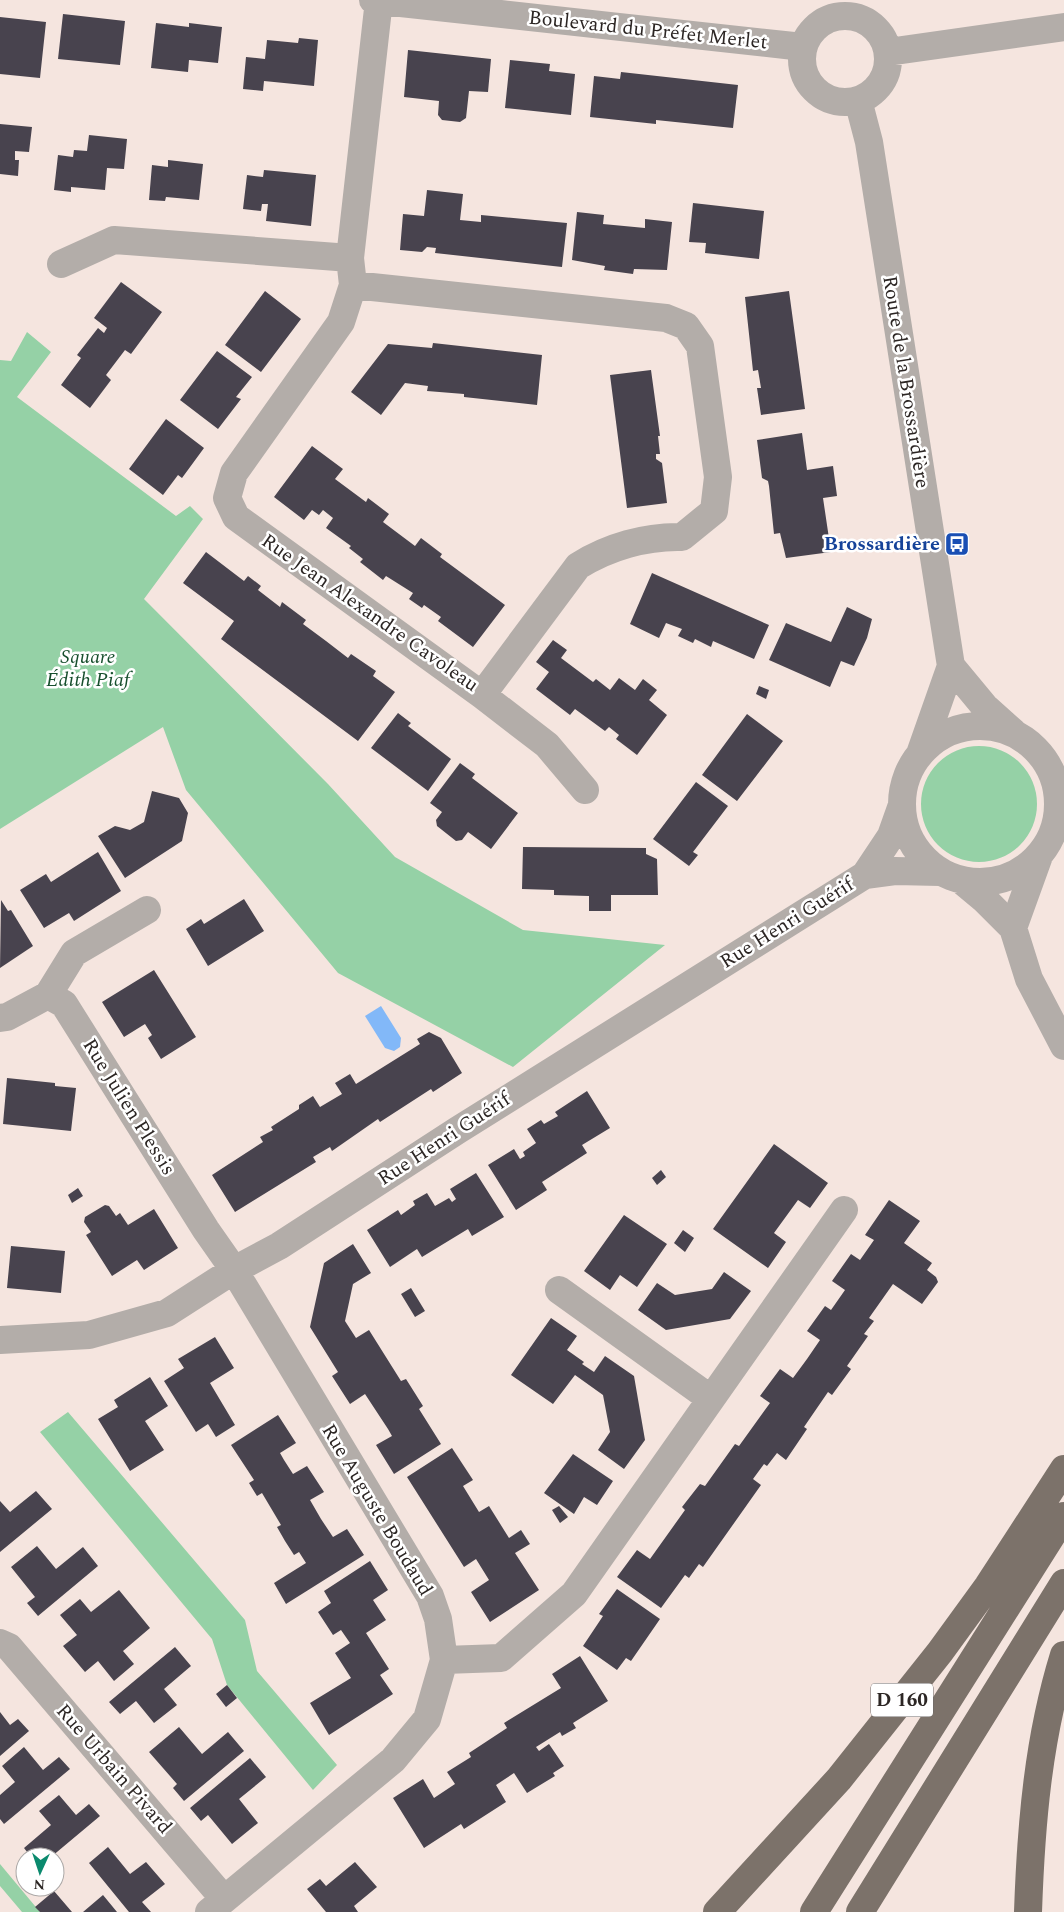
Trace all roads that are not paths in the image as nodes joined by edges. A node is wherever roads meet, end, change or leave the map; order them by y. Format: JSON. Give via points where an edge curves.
{"nodes":[{"id":1,"x":373,"y":0,"type":"edge"},
{"id":2,"x":379,"y":0,"type":"edge"},
{"id":3,"x":844,"y":8,"type":"edge"},
{"id":4,"x":1064,"y":27,"type":"edge"},
{"id":5,"x":803,"y":47,"type":"junction"},
{"id":6,"x":888,"y":52,"type":"junction"},
{"id":7,"x":858,"y":100,"type":"junction"},
{"id":8,"x":350,"y":258,"type":"junction"},
{"id":9,"x":61,"y":264,"type":"dead end"},
{"id":10,"x":353,"y":285,"type":"junction"},
{"id":11,"x":951,"y":666,"type":"junction"},
{"id":12,"x":482,"y":695,"type":"junction"},
{"id":13,"x":1014,"y":733,"type":"junction"},
{"id":14,"x":920,"y":754,"type":"junction"},
{"id":15,"x":585,"y":790,"type":"dead end"},
{"id":16,"x":902,"y":805,"type":"junction"},
{"id":17,"x":1039,"y":856,"type":"junction"},
{"id":18,"x":865,"y":875,"type":"junction"},
{"id":19,"x":951,"y":876,"type":"junction"},
{"id":20,"x":147,"y":910,"type":"dead end"},
{"id":21,"x":1013,"y":928,"type":"junction"},
{"id":22,"x":48,"y":995,"type":"junction"},
{"id":23,"x":0,"y":1018,"type":"edge"},
{"id":24,"x":1064,"y":1046,"type":"edge"},
{"id":25,"x":844,"y":1210,"type":"dead end"},
{"id":26,"x":234,"y":1270,"type":"junction"},
{"id":27,"x":559,"y":1290,"type":"dead end"},
{"id":28,"x":0,"y":1340,"type":"edge"},
{"id":29,"x":710,"y":1399,"type":"junction"},
{"id":30,"x":1064,"y":1469,"type":"edge"},
{"id":31,"x":1064,"y":1516,"type":"edge"},
{"id":32,"x":1064,"y":1583,"type":"edge"},
{"id":33,"x":0,"y":1643,"type":"edge"},
{"id":34,"x":1064,"y":1655,"type":"edge"},
{"id":35,"x":444,"y":1660,"type":"junction"},
{"id":36,"x":217,"y":1906,"type":"edge"},
{"id":37,"x":717,"y":1912,"type":"edge"},
{"id":38,"x":814,"y":1912,"type":"edge"},
{"id":39,"x":860,"y":1912,"type":"edge"},
{"id":40,"x":1028,"y":1912,"type":"edge"}],
"edges":[{"from":1,"to":2,"type":"street","name":"Boulevard du Préfet Merlet"},
{"from":2,"to":5,"type":"street","name":"Boulevard du Préfet Merlet"},
{"from":2,"to":8,"type":"street","name":"Rue Jean Alexandre Cavoleau"},
{"from":3,"to":5,"type":"street","via":[[819,24]]},
{"from":3,"to":6,"type":"street","via":[[877,30]]},
{"from":4,"to":6,"type":"street"},
{"from":5,"to":7,"type":"street","via":[[804,73],[820,94],[831,100]]},
{"from":6,"to":7,"type":"street","via":[[885,76],[878,86]]},
{"from":7,"to":11,"type":"street","name":"Route de la Brossardière","via":[[869,142]]},
{"from":8,"to":9,"type":"street","via":[[114,240]]},
{"from":8,"to":10,"type":"street","name":"Rue Jean Alexandre Cavoleau"},
{"from":10,"to":12,"type":"street","name":"Rue Jean Alexandre Cavoleau","via":[[341,322],[234,472],[227,498],[236,517]]},
{"from":10,"to":12,"type":"street","name":"Rue Jean Alexandre Cavoleau","via":[[666,318],[686,326],[700,346],[718,477],[714,511],[682,537],[663,537],[599,552],[578,566]]},
{"from":11,"to":13,"type":"street","via":[[985,708]]},
{"from":11,"to":14,"type":"street","name":"Route de la Brossardière"},
{"from":12,"to":15,"type":"street","via":[[547,745]]},
{"from":13,"to":14,"type":"street","via":[[989,726],[964,728],[940,737]]},
{"from":13,"to":17,"type":"street","via":[[1034,747],[1049,766],[1057,788],[1058,812],[1052,835]]},
{"from":14,"to":16,"type":"street","via":[[910,769]]},
{"from":16,"to":18,"type":"street","name":"Rue Henri Guérif","via":[[891,836]]},
{"from":16,"to":19,"type":"street","via":[[904,825],[912,843],[924,859]]},
{"from":17,"to":19,"type":"street","via":[[1023,870],[1004,879],[982,882]]},
{"from":17,"to":21,"type":"street"},
{"from":18,"to":19,"type":"street","name":"Rue Henri Guérif","via":[[895,871]]},
{"from":18,"to":26,"type":"street","name":"Rue Henri Guérif","via":[[279,1246]]},
{"from":19,"to":21,"type":"street","via":[[985,900]]},
{"from":20,"to":22,"type":"street","via":[[74,953]]},
{"from":21,"to":24,"type":"street","via":[[1029,979]]},
{"from":22,"to":23,"type":"street"},
{"from":22,"to":26,"type":"street","name":"Rue Julien Plessis","via":[[64,1004]]},
{"from":25,"to":29,"type":"street"},
{"from":26,"to":28,"type":"street","name":"Rue Henri Guérif","via":[[167,1313],[89,1335]]},
{"from":26,"to":35,"type":"street","name":"Rue Auguste Boudaud","via":[[430,1596],[438,1620]]},
{"from":27,"to":29,"type":"street"},
{"from":29,"to":35,"type":"street","via":[[574,1594],[501,1658]]},
{"from":30,"to":37,"type":"highway","number":"D 160","via":[[988,1586],[940,1652],[840,1779]]},
{"from":31,"to":38,"type":"highway","number":"D 160"},
{"from":32,"to":39,"type":"highway"},
{"from":33,"to":36,"type":"street","name":"Rue Urbain Pivard","via":[[9,1647]]},
{"from":34,"to":40,"type":"highway","via":[[1037,1781]]},
{"from":35,"to":36,"type":"street","name":"Rue Auguste Boudaud","via":[[427,1719],[393,1760]]}]}
